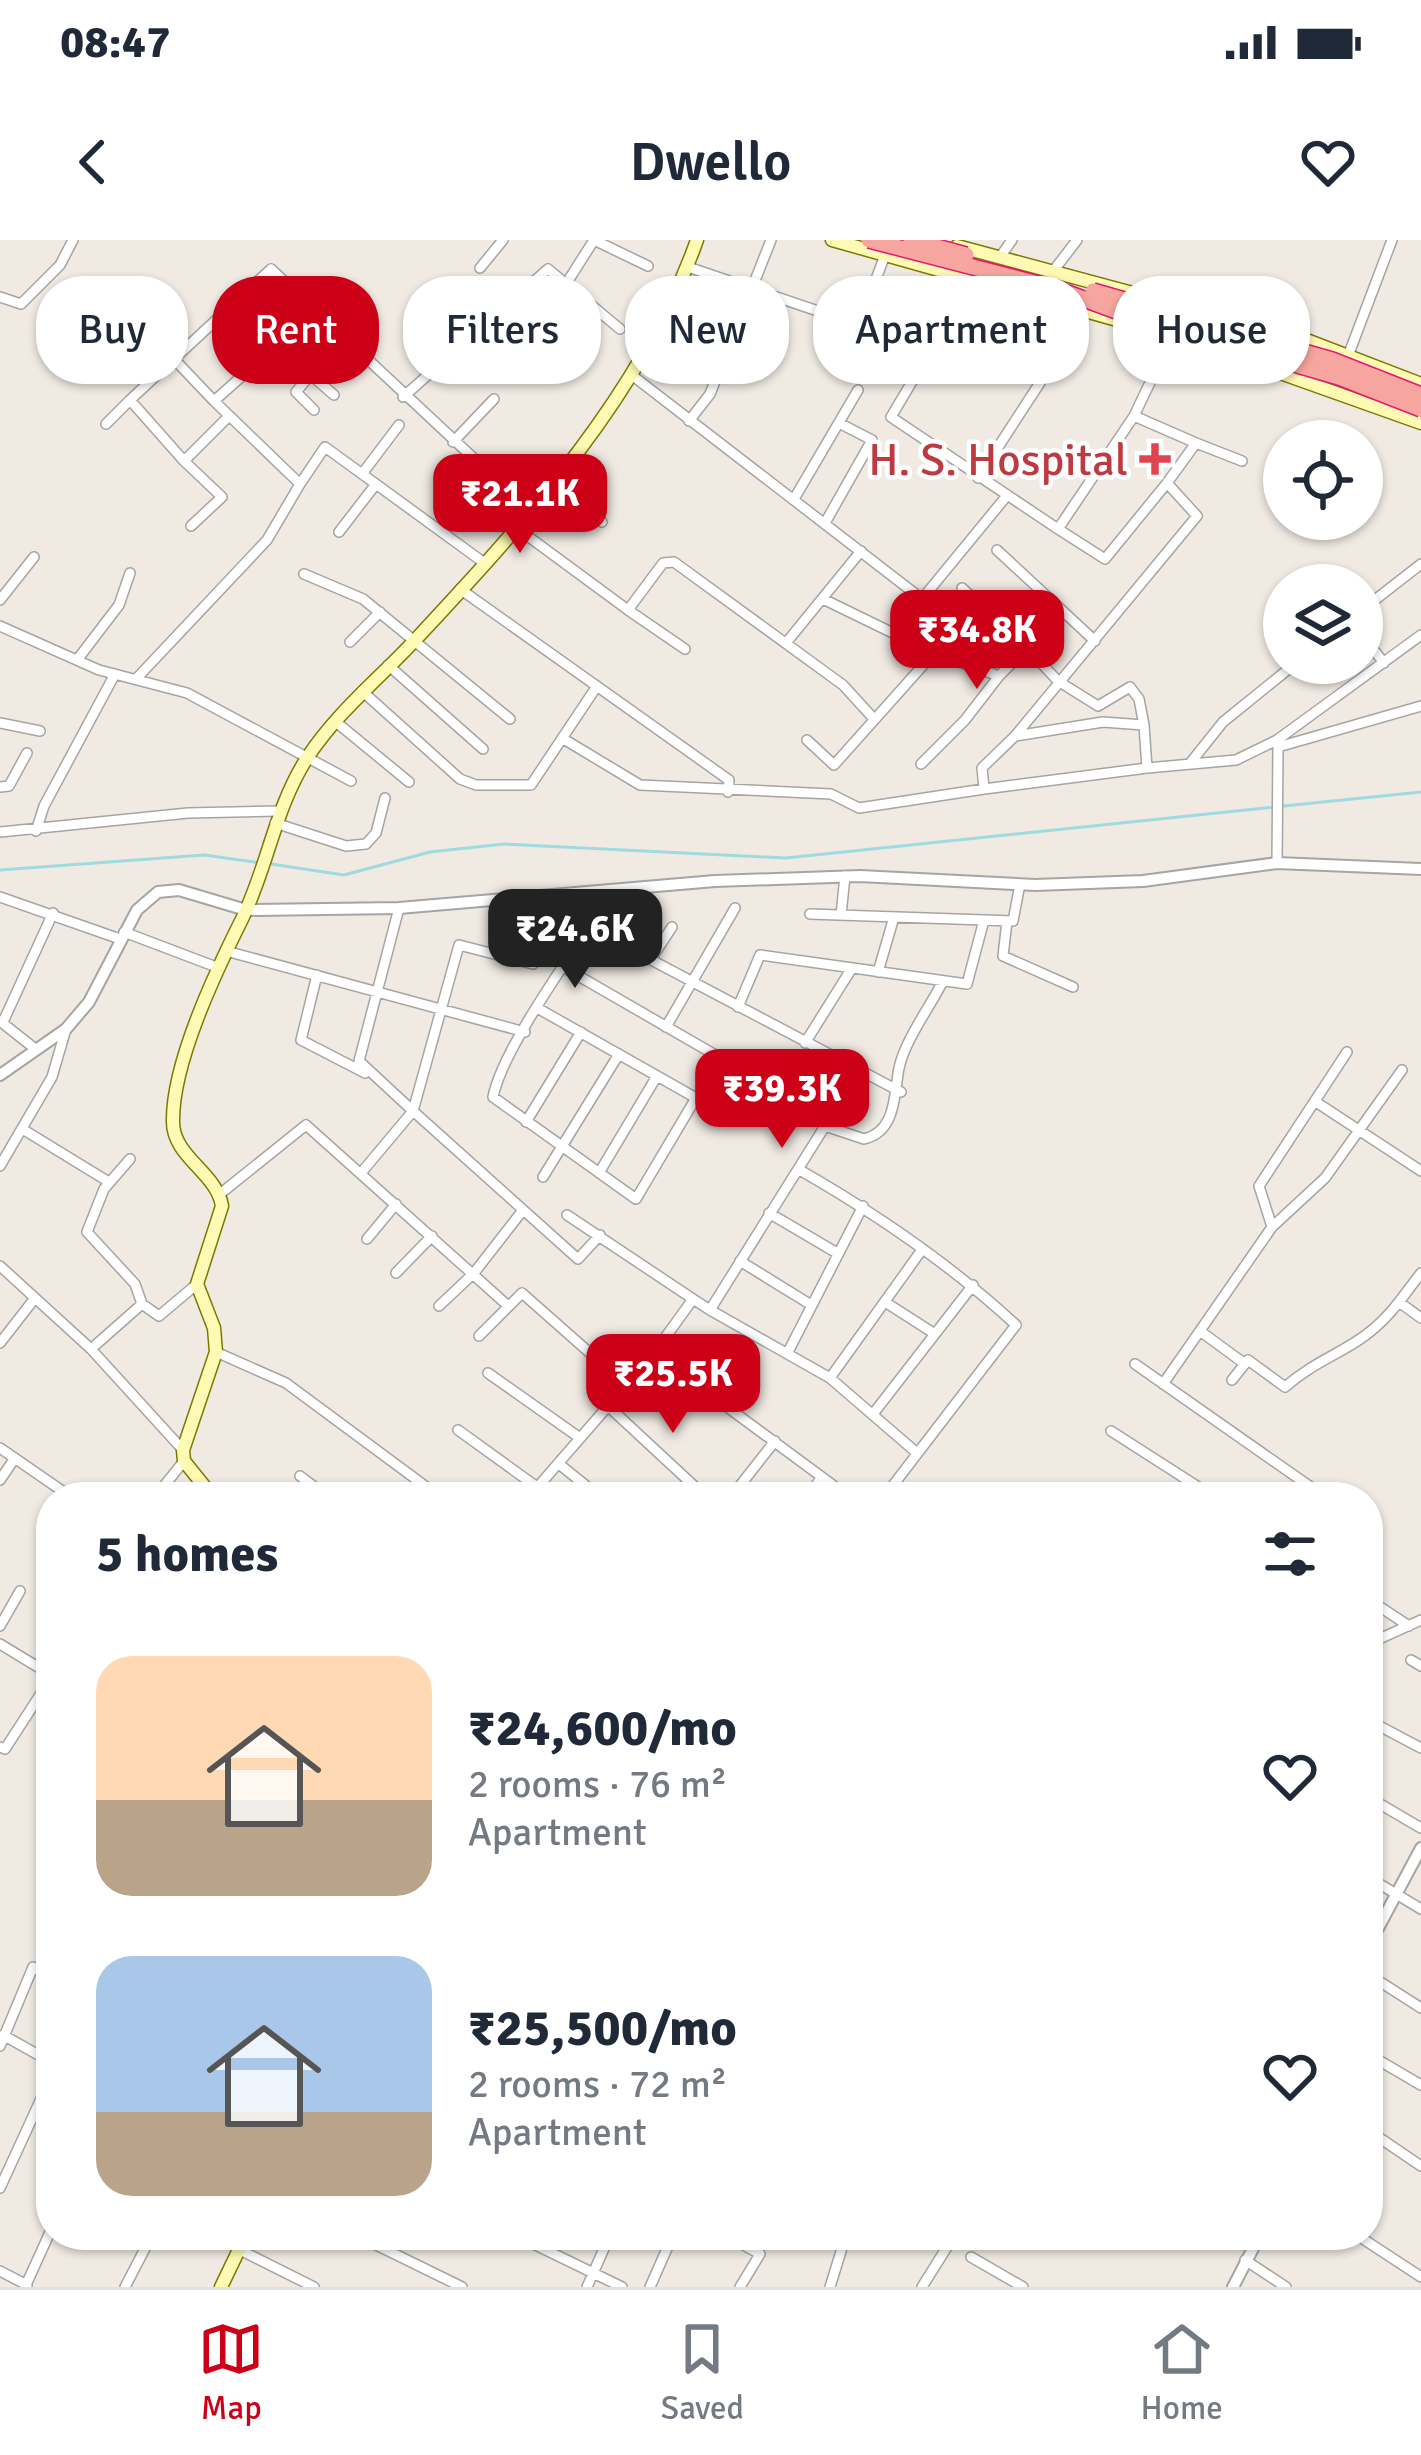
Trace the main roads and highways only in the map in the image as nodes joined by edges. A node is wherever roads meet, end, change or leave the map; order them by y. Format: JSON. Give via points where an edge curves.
{"nodes":[{"id":1,"x":697,"y":240,"type":"edge"},
{"id":2,"x":832,"y":240,"type":"edge"},
{"id":3,"x":869,"y":240,"type":"edge"},
{"id":4,"x":911,"y":240,"type":"edge"},
{"id":5,"x":936,"y":240,"type":"edge"},
{"id":6,"x":1421,"y":384,"type":"edge"},
{"id":7,"x":1421,"y":395,"type":"edge"},
{"id":8,"x":1421,"y":409,"type":"edge"},
{"id":9,"x":1421,"y":423,"type":"edge"},
{"id":10,"x":202,"y":1482,"type":"edge"},
{"id":11,"x":242,"y":2250,"type":"edge"},
{"id":12,"x":221,"y":2287,"type":"edge"}],
"edges":[{"from":1,"to":10,"type":"main road","via":[[633,376],[514,526],[309,755],[275,823],[180,1075],[172,1122],[220,1194],[220,1222],[196,1284],[216,1352],[184,1456]]},
{"from":2,"to":9,"type":"main road","via":[[1173,336]]},
{"from":3,"to":8,"type":"highway","bridge":true,"via":[[1054,288]]},
{"from":4,"to":7,"type":"highway","bridge":true,"via":[[1332,360]]},
{"from":5,"to":6,"type":"main road","via":[[1186,306]]},
{"from":11,"to":12,"type":"main road"}]}
